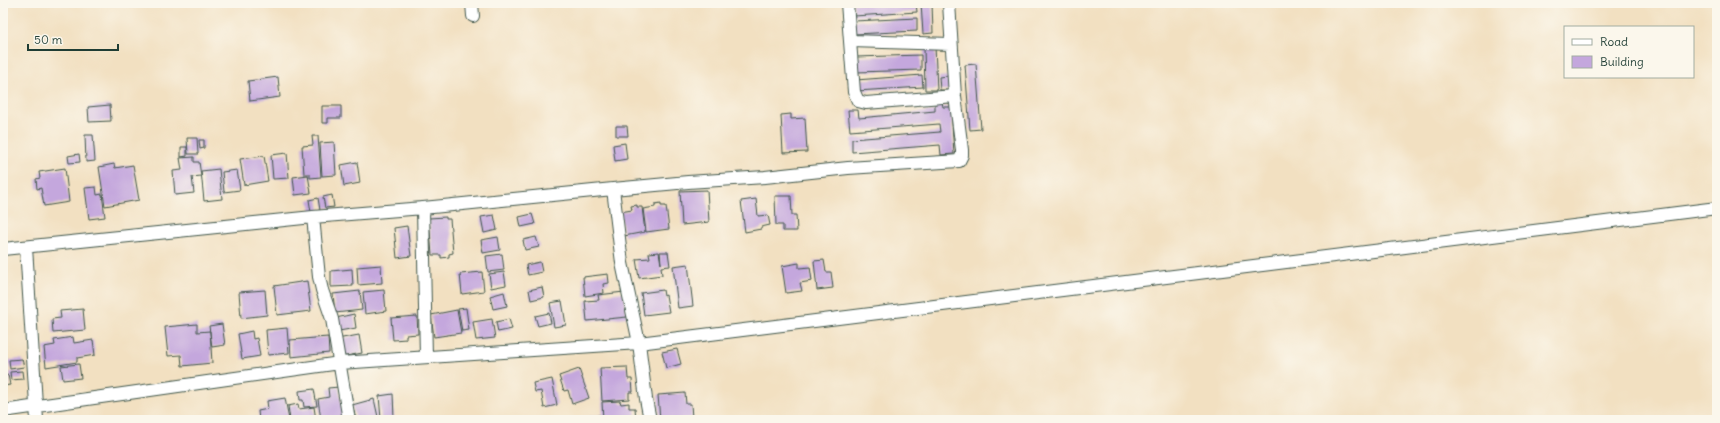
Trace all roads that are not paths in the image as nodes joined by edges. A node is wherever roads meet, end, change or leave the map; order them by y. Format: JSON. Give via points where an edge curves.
{"nodes":[{"id":1,"x":472,"y":3,"type":"edge"},
{"id":2,"x":847,"y":3,"type":"edge"},
{"id":3,"x":949,"y":3,"type":"edge"},
{"id":4,"x":473,"y":16,"type":"dead end"},
{"id":5,"x":850,"y":41,"type":"junction"},
{"id":6,"x":951,"y":44,"type":"junction"},
{"id":7,"x":955,"y":96,"type":"junction"},
{"id":8,"x":613,"y":189,"type":"junction"},
{"id":9,"x":423,"y":208,"type":"junction"},
{"id":10,"x":1717,"y":208,"type":"edge"},
{"id":11,"x":313,"y":217,"type":"junction"},
{"id":12,"x":26,"y":247,"type":"junction"},
{"id":13,"x":3,"y":249,"type":"edge"},
{"id":14,"x":639,"y":343,"type":"junction"},
{"id":15,"x":426,"y":357,"type":"junction"},
{"id":16,"x":340,"y":363,"type":"junction"},
{"id":17,"x":35,"y":406,"type":"junction"},
{"id":18,"x":3,"y":411,"type":"edge"},
{"id":19,"x":37,"y":420,"type":"edge"},
{"id":20,"x":349,"y":420,"type":"edge"},
{"id":21,"x":650,"y":420,"type":"edge"}],
"edges":[{"from":1,"to":4,"type":"street"},
{"from":2,"to":5,"type":"street"},
{"from":3,"to":6,"type":"street"},
{"from":5,"to":6,"type":"street"},
{"from":5,"to":7,"type":"street","via":[[854,92],[858,101],[866,103]]},
{"from":6,"to":7,"type":"street"},
{"from":7,"to":8,"type":"street","via":[[962,150],[962,158],[957,162],[848,168],[765,178]]},
{"from":8,"to":9,"type":"street"},
{"from":8,"to":14,"type":"street","via":[[622,262]]},
{"from":9,"to":11,"type":"street"},
{"from":9,"to":15,"type":"street"},
{"from":10,"to":14,"type":"street"},
{"from":11,"to":12,"type":"street"},
{"from":11,"to":16,"type":"street","via":[[316,258],[322,290],[332,319]]},
{"from":12,"to":13,"type":"street"},
{"from":12,"to":17,"type":"street"},
{"from":14,"to":15,"type":"street"},
{"from":14,"to":21,"type":"street"},
{"from":15,"to":16,"type":"street"},
{"from":16,"to":17,"type":"street"},
{"from":16,"to":20,"type":"street"},
{"from":17,"to":18,"type":"street"},
{"from":17,"to":19,"type":"street"}]}
